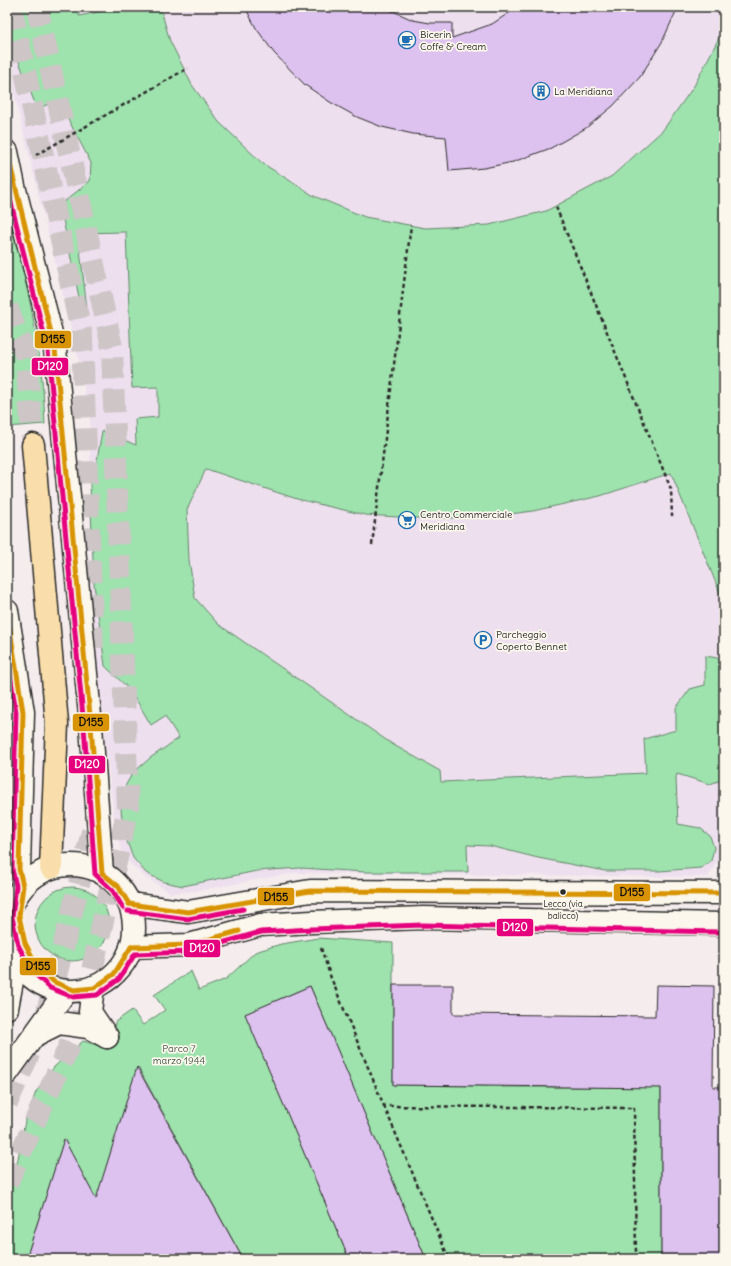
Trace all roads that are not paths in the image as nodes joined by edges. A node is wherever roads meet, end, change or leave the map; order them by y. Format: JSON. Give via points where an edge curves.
{"nodes":[{"id":1,"x":7,"y":152,"type":"edge"},
{"id":2,"x":10,"y":185,"type":"edge"},
{"id":3,"x":32,"y":445,"type":"tunnel mouth"},
{"id":4,"x":7,"y":611,"type":"edge"},
{"id":5,"x":12,"y":670,"type":"edge"},
{"id":6,"x":51,"y":868,"type":"junction"},
{"id":7,"x":102,"y":873,"type":"junction"},
{"id":8,"x":23,"y":886,"type":"junction"},
{"id":9,"x":722,"y":889,"type":"edge"},
{"id":10,"x":129,"y":904,"type":"junction"},
{"id":11,"x":723,"y":927,"type":"edge"},
{"id":12,"x":131,"y":947,"type":"junction"},
{"id":13,"x":16,"y":960,"type":"junction"},
{"id":14,"x":93,"y":987,"type":"junction"},
{"id":15,"x":66,"y":991,"type":"junction"},
{"id":16,"x":7,"y":1008,"type":"edge"},
{"id":17,"x":34,"y":1035,"type":"junction"},
{"id":18,"x":7,"y":1073,"type":"edge"}],
"edges":[{"from":1,"to":2,"type":"street"},
{"from":2,"to":7,"type":"street","via":[[55,349],[91,726]]},
{"from":3,"to":6,"type":"highway","via":[[56,724]]},
{"from":4,"to":5,"type":"street"},
{"from":5,"to":8,"type":"street","via":[[24,712],[19,869]]},
{"from":6,"to":7,"type":"street","via":[[76,865]]},
{"from":6,"to":8,"type":"street","via":[[39,873]]},
{"from":7,"to":10,"type":"street","via":[[118,886]]},
{"from":8,"to":13,"type":"street","via":[[15,897],[8,918],[10,945]]},
{"from":9,"to":10,"type":"street","via":[[310,891],[188,912]]},
{"from":9,"to":11,"type":"street"},
{"from":10,"to":12,"type":"street","via":[[134,925]]},
{"from":11,"to":12,"type":"street","via":[[423,918],[260,925],[189,945]]},
{"from":12,"to":14,"type":"street","via":[[118,970]]},
{"from":13,"to":15,"type":"street","via":[[29,976],[47,987]]},
{"from":13,"to":16,"type":"street"},
{"from":14,"to":15,"type":"street"},
{"from":14,"to":17,"type":"street","via":[[90,1012],[107,1037],[88,1027],[59,1024]]},
{"from":15,"to":17,"type":"street"},
{"from":17,"to":18,"type":"street"}]}
